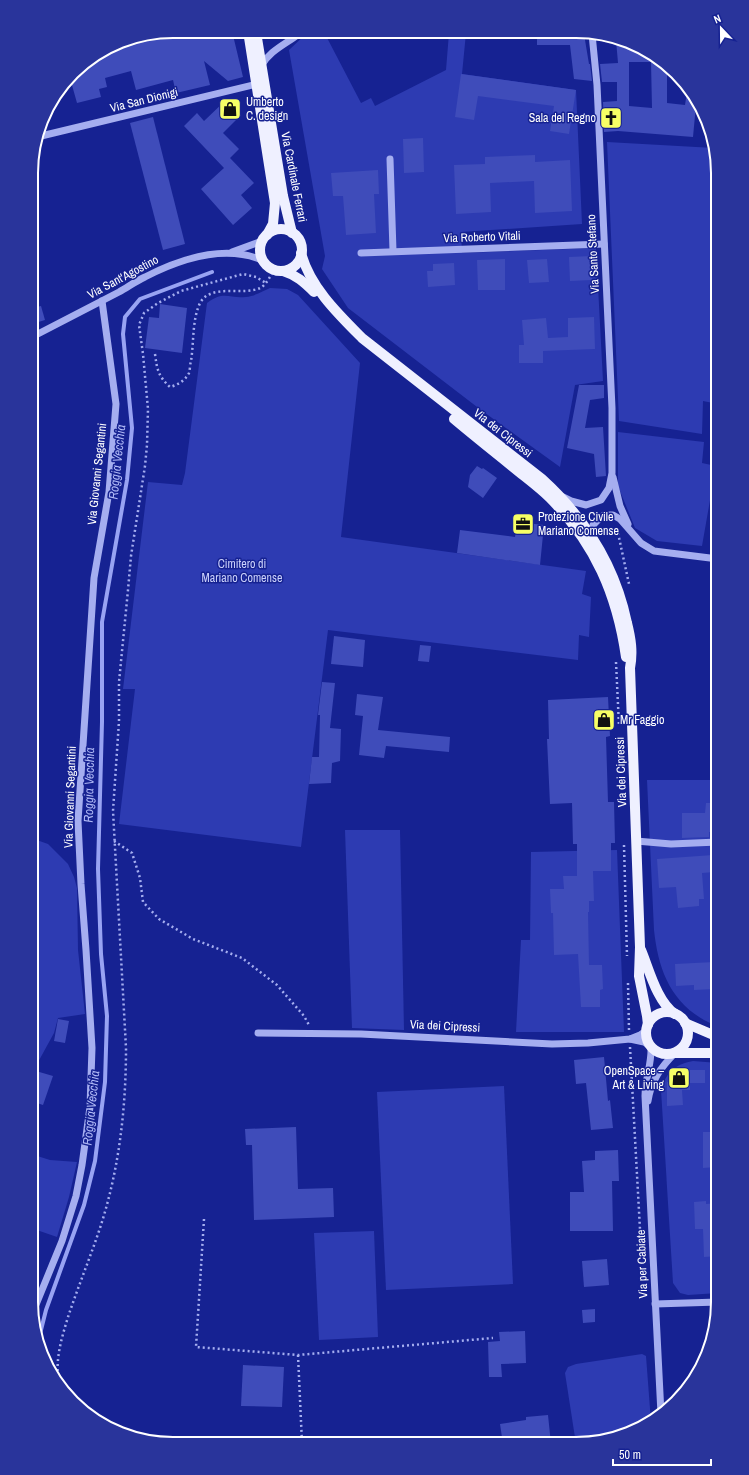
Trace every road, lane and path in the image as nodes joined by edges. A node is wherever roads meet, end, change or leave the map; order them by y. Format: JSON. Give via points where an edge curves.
{"nodes":[{"id":1,"x":249,"y":38,"type":"edge"},
{"id":2,"x":257,"y":38,"type":"edge"},
{"id":3,"x":294,"y":38,"type":"edge"},
{"id":4,"x":592,"y":39,"type":"edge"},
{"id":5,"x":261,"y":66,"type":"junction"},
{"id":6,"x":257,"y":84,"type":"junction"},
{"id":7,"x":43,"y":136,"type":"edge"},
{"id":8,"x":390,"y":159,"type":"dead end"},
{"id":9,"x":292,"y":233,"type":"junction"},
{"id":10,"x":264,"y":238,"type":"junction"},
{"id":11,"x":604,"y":244,"type":"junction"},
{"id":12,"x":230,"y":252,"type":"junction"},
{"id":13,"x":393,"y":252,"type":"junction"},
{"id":14,"x":301,"y":253,"type":"junction"},
{"id":15,"x":361,"y":253,"type":"dead end"},
{"id":16,"x":262,"y":260,"type":"junction"},
{"id":17,"x":279,"y":271,"type":"junction"},
{"id":18,"x":266,"y":283,"type":"junction"},
{"id":19,"x":102,"y":301,"type":"junction"},
{"id":20,"x":38,"y":334,"type":"edge"},
{"id":21,"x":155,"y":354,"type":"dead end"},
{"id":22,"x":612,"y":473,"type":"junction"},
{"id":23,"x":559,"y":495,"type":"junction"},
{"id":24,"x":625,"y":525,"type":"junction"},
{"id":25,"x":631,"y":532,"type":"junction"},
{"id":26,"x":592,"y":536,"type":"junction"},
{"id":27,"x":711,"y":558,"type":"edge"},
{"id":28,"x":630,"y":587,"type":"dead end"},
{"id":29,"x":626,"y":657,"type":"junction"},
{"id":30,"x":630,"y":668,"type":"junction"},
{"id":31,"x":619,"y":729,"type":"dead end"},
{"id":32,"x":623,"y":840,"type":"dead end"},
{"id":33,"x":114,"y":841,"type":"junction"},
{"id":34,"x":636,"y":841,"type":"junction"},
{"id":35,"x":711,"y":842,"type":"edge"},
{"id":36,"x":640,"y":947,"type":"junction"},
{"id":37,"x":627,"y":958,"type":"dead end"},
{"id":38,"x":628,"y":981,"type":"dead end"},
{"id":39,"x":675,"y":1014,"type":"junction"},
{"id":40,"x":685,"y":1023,"type":"junction"},
{"id":41,"x":647,"y":1027,"type":"junction"},
{"id":42,"x":258,"y":1033,"type":"dead end"},
{"id":43,"x":314,"y":1033,"type":"junction"},
{"id":44,"x":711,"y":1034,"type":"edge"},
{"id":45,"x":630,"y":1039,"type":"junction"},
{"id":46,"x":652,"y":1047,"type":"junction"},
{"id":47,"x":675,"y":1053,"type":"junction"},
{"id":48,"x":711,"y":1053,"type":"edge"},
{"id":49,"x":647,"y":1113,"type":"junction"},
{"id":50,"x":204,"y":1219,"type":"dead end"},
{"id":51,"x":643,"y":1273,"type":"dead end"},
{"id":52,"x":38,"y":1300,"type":"edge"},
{"id":53,"x":711,"y":1302,"type":"edge"},
{"id":54,"x":655,"y":1304,"type":"junction"},
{"id":55,"x":493,"y":1338,"type":"dead end"},
{"id":56,"x":298,"y":1355,"type":"junction"},
{"id":57,"x":58,"y":1371,"type":"edge"},
{"id":58,"x":661,"y":1407,"type":"edge"},
{"id":59,"x":302,"y":1437,"type":"edge"}],
"edges":[{"from":1,"to":6,"type":"main road","name":"Via Cardinale Ferrari"},
{"from":2,"to":5,"type":"main road","name":"Via Cardinale Ferrari"},
{"from":3,"to":5,"type":"street","via":[[269,54]]},
{"from":4,"to":11,"type":"street","name":"Via Santo Stefano"},
{"from":5,"to":9,"type":"main road","name":"Via Cardinale Ferrari","via":[[282,196]]},
{"from":6,"to":7,"type":"street","name":"Via San Dionigi"},
{"from":6,"to":10,"type":"main road","name":"Via Cardinale Ferrari","via":[[275,203],[273,224]]},
{"from":8,"to":13,"type":"street"},
{"from":9,"to":10,"type":"main road","via":[[275,230]]},
{"from":9,"to":14,"type":"main road","via":[[300,244]]},
{"from":10,"to":12,"type":"street"},
{"from":10,"to":16,"type":"main road","via":[[260,247]]},
{"from":11,"to":13,"type":"street","name":"Via Roberto Vitali"},
{"from":11,"to":22,"type":"street","name":"Via Santo Stefano","via":[[612,408]]},
{"from":12,"to":16,"type":"street"},
{"from":12,"to":19,"type":"street","name":"Via Sant'Agostino","via":[[198,257],[168,266]]},
{"from":13,"to":15,"type":"street","name":"Via Roberto Vitali"},
{"from":14,"to":17,"type":"main road","via":[[297,263],[288,270]]},
{"from":14,"to":23,"type":"main road","name":"Via dei Cipressi","via":[[311,279],[362,338]]},
{"from":16,"to":17,"type":"main road","via":[[270,268]]},
{"from":17,"to":18,"type":"path"},
{"from":17,"to":29,"type":"main road","name":"Via dei Cipressi","via":[[305,282],[334,317],[368,350],[533,483],[562,511],[585,540],[610,587]]},
{"from":18,"to":21,"type":"path","via":[[262,288],[248,292],[228,290],[210,294],[201,302],[196,315],[189,373],[180,384],[170,387],[160,379]]},
{"from":18,"to":33,"type":"path","via":[[243,274],[181,291],[144,313],[139,325],[148,409],[147,445],[131,556],[119,682]]},
{"from":19,"to":20,"type":"street","name":"Via Sant'Agostino"},
{"from":19,"to":52,"type":"street","name":"Via Giovanni Segantini","via":[[116,404],[109,492],[94,578],[78,820],[92,1048],[90,1107],[76,1196],[62,1241]]},
{"from":22,"to":23,"type":"street","name":"Via Santo Stefano","via":[[609,488],[601,500],[586,505]]},
{"from":22,"to":25,"type":"street","name":"Via Santo Stefano","via":[[620,506]]},
{"from":23,"to":26,"type":"main road","name":"Via dei Cipressi"},
{"from":24,"to":25,"type":"street"},
{"from":24,"to":26,"type":"street","via":[[613,515],[604,515],[593,525]]},
{"from":24,"to":28,"type":"path","via":[[618,533]]},
{"from":25,"to":27,"type":"street","via":[[641,543],[654,551]]},
{"from":26,"to":30,"type":"main road","name":"Via dei Cipressi","via":[[608,565],[624,609],[632,644]]},
{"from":29,"to":30,"type":"main road","name":"Via dei Cipressi"},
{"from":29,"to":31,"type":"path","via":[[616,660]]},
{"from":30,"to":34,"type":"main road","name":"Via dei Cipressi"},
{"from":32,"to":37,"type":"path"},
{"from":33,"to":43,"type":"path","via":[[132,853],[140,878],[143,902],[159,919],[193,938],[242,958],[277,985],[304,1016]]},
{"from":33,"to":57,"type":"path","via":[[126,1048],[124,1117],[108,1199],[62,1338]]},
{"from":34,"to":35,"type":"street","via":[[672,844]]},
{"from":34,"to":36,"type":"main road","name":"Via dei Cipressi"},
{"from":36,"to":39,"type":"main road","name":"Via dei Cipressi","via":[[663,1002]]},
{"from":36,"to":41,"type":"main road","name":"Via dei Cipressi","via":[[639,976]]},
{"from":38,"to":45,"type":"path"},
{"from":39,"to":40,"type":"main road"},
{"from":39,"to":41,"type":"main road","via":[[661,1013],[655,1016]]},
{"from":40,"to":44,"type":"main road"},
{"from":40,"to":47,"type":"main road","via":[[687,1039],[683,1047]]},
{"from":41,"to":45,"type":"street","name":"Via dei Cipressi","via":[[640,1035]]},
{"from":41,"to":46,"type":"main road","via":[[648,1041]]},
{"from":42,"to":43,"type":"street","name":"Via dei Cipressi"},
{"from":43,"to":45,"type":"street","name":"Via dei Cipressi","via":[[547,1044]]},
{"from":45,"to":46,"type":"street","name":"Via dei Cipressi"},
{"from":45,"to":51,"type":"path"},
{"from":46,"to":47,"type":"main road","via":[[659,1053]]},
{"from":46,"to":49,"type":"street","via":[[645,1090]]},
{"from":47,"to":48,"type":"main road"},
{"from":47,"to":49,"type":"street","via":[[655,1078]]},
{"from":49,"to":54,"type":"street","name":"Via per Cabiate"},
{"from":50,"to":56,"type":"path","via":[[196,1347]]},
{"from":53,"to":54,"type":"street"},
{"from":54,"to":58,"type":"street","name":"Via per Cabiate"},
{"from":55,"to":56,"type":"path"},
{"from":56,"to":59,"type":"path"}]}
